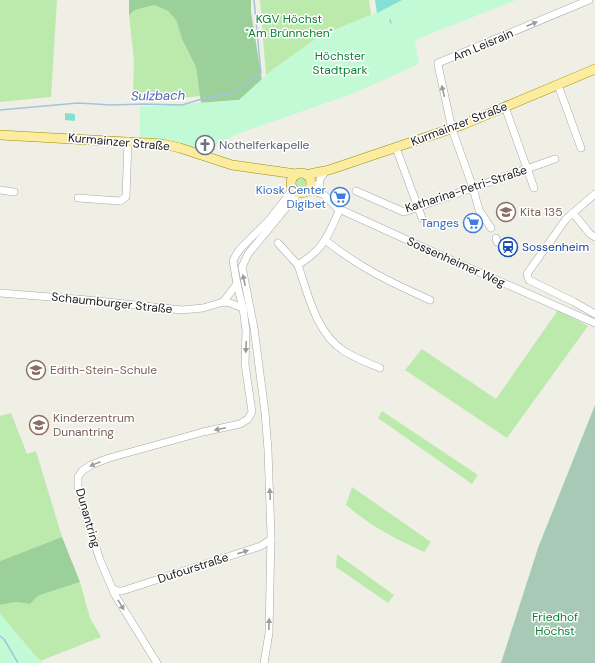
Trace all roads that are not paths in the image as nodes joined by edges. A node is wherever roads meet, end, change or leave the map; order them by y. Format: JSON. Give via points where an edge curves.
{"nodes":[{"id":1,"x":589,"y":0,"type":"edge"},
{"id":2,"x":595,"y":69,"type":"edge"},
{"id":3,"x":558,"y":85,"type":"junction"},
{"id":4,"x":505,"y":107,"type":"junction"},
{"id":5,"x":452,"y":129,"type":"junction"},
{"id":6,"x":0,"y":135,"type":"edge"},
{"id":7,"x":128,"y":141,"type":"junction"},
{"id":8,"x":396,"y":148,"type":"junction"},
{"id":9,"x":580,"y":148,"type":"dead end"},
{"id":10,"x":555,"y":159,"type":"dead end"},
{"id":11,"x":527,"y":169,"type":"junction"},
{"id":12,"x":324,"y":172,"type":"junction"},
{"id":13,"x":310,"y":179,"type":"junction"},
{"id":14,"x":297,"y":186,"type":"junction"},
{"id":15,"x":473,"y":188,"type":"junction"},
{"id":16,"x":534,"y":188,"type":"dead end"},
{"id":17,"x":0,"y":190,"type":"edge"},
{"id":18,"x":356,"y":190,"type":"dead end"},
{"id":19,"x":14,"y":192,"type":"dead end"},
{"id":20,"x":321,"y":192,"type":"junction"},
{"id":21,"x":595,"y":194,"type":"edge"},
{"id":22,"x":78,"y":198,"type":"dead end"},
{"id":23,"x":418,"y":207,"type":"junction"},
{"id":24,"x":340,"y":209,"type":"junction"},
{"id":25,"x":573,"y":213,"type":"junction"},
{"id":26,"x":422,"y":218,"type":"dead end"},
{"id":27,"x":267,"y":227,"type":"junction"},
{"id":28,"x":491,"y":228,"type":"dead end"},
{"id":29,"x":595,"y":237,"type":"edge"},
{"id":30,"x":325,"y":240,"type":"junction"},
{"id":31,"x":246,"y":242,"type":"junction"},
{"id":32,"x":278,"y":243,"type":"dead end"},
{"id":33,"x":256,"y":246,"type":"junction"},
{"id":34,"x":239,"y":250,"type":"junction"},
{"id":35,"x":248,"y":254,"type":"junction"},
{"id":36,"x":298,"y":265,"type":"junction"},
{"id":37,"x":237,"y":284,"type":"junction"},
{"id":38,"x":0,"y":293,"type":"edge"},
{"id":39,"x":557,"y":294,"type":"junction"},
{"id":40,"x":430,"y":300,"type":"dead end"},
{"id":41,"x":223,"y":302,"type":"junction"},
{"id":42,"x":550,"y":303,"type":"junction"},
{"id":43,"x":243,"y":308,"type":"junction"},
{"id":44,"x":595,"y":314,"type":"edge"},
{"id":45,"x":595,"y":323,"type":"edge"},
{"id":46,"x":380,"y":368,"type":"dead end"},
{"id":47,"x":261,"y":386,"type":"junction"},
{"id":48,"x":248,"y":389,"type":"junction"},
{"id":49,"x":252,"y":412,"type":"junction"},
{"id":50,"x":265,"y":412,"type":"junction"},
{"id":51,"x":271,"y":539,"type":"junction"},
{"id":52,"x":113,"y":589,"type":"junction"},
{"id":53,"x":157,"y":663,"type":"edge"},
{"id":54,"x":264,"y":663,"type":"edge"}],
"edges":[{"from":5,"to":1,"type":"street","name":"Am Leisrain","one_way":true,"via":[[438,63]]},
{"from":2,"to":3,"type":"main road","name":"Kurmainzer Straße"},
{"from":3,"to":4,"type":"main road","name":"Kurmainzer Straße"},
{"from":3,"to":9,"type":"street"},
{"from":4,"to":5,"type":"main road","name":"Kurmainzer Straße"},
{"from":4,"to":11,"type":"street"},
{"from":5,"to":8,"type":"main road","name":"Kurmainzer Straße"},
{"from":5,"to":15,"type":"street"},
{"from":6,"to":7,"type":"main road","name":"Kurmainzer Straße"},
{"from":7,"to":14,"type":"main road","name":"Kurmainzer Straße","via":[[171,145],[232,165],[282,173]]},
{"from":7,"to":22,"type":"street","via":[[126,197],[120,201]]},
{"from":8,"to":12,"type":"main road","name":"Kurmainzer Straße"},
{"from":8,"to":23,"type":"street"},
{"from":10,"to":11,"type":"street","name":"Katharina-Petri-Straße"},
{"from":11,"to":15,"type":"street","name":"Katharina-Petri-Straße"},
{"from":11,"to":16,"type":"street"},
{"from":12,"to":13,"type":"main road","name":"Kurmainzer Straße","via":[[318,171]]},
{"from":12,"to":20,"type":"street","via":[[320,179]]},
{"from":13,"to":14,"type":"main road","via":[[310,188]]},
{"from":13,"to":14,"type":"main road","name":"Kurmainzer Straße","via":[[300,173]]},
{"from":13,"to":20,"type":"street","name":"Sossenheimer Weg"},
{"from":14,"to":20,"type":"street"},
{"from":14,"to":27,"type":"street"},
{"from":15,"to":23,"type":"street","name":"Katharina-Petri-Straße"},
{"from":15,"to":28,"type":"street","via":[[479,210]]},
{"from":17,"to":19,"type":"street"},
{"from":18,"to":23,"type":"street","name":"Katharina-Petri-Straße","via":[[404,212]]},
{"from":20,"to":24,"type":"street","name":"Sossenheimer Weg"},
{"from":21,"to":25,"type":"street"},
{"from":23,"to":26,"type":"street"},
{"from":24,"to":30,"type":"street"},
{"from":24,"to":42,"type":"street","name":"Sossenheimer Weg"},
{"from":25,"to":29,"type":"street"},
{"from":25,"to":39,"type":"street","via":[[527,274],[529,280]]},
{"from":27,"to":31,"type":"street"},
{"from":27,"to":33,"type":"street"},
{"from":30,"to":36,"type":"street","via":[[315,253]]},
{"from":30,"to":40,"type":"street","via":[[355,263],[381,278]]},
{"from":31,"to":33,"type":"street"},
{"from":31,"to":34,"type":"street"},
{"from":32,"to":36,"type":"street"},
{"from":33,"to":35,"type":"street"},
{"from":34,"to":35,"type":"street"},
{"from":34,"to":37,"type":"street","via":[[233,261]]},
{"from":47,"to":35,"type":"street","one_way":true,"via":[[254,328],[242,272]]},
{"from":36,"to":46,"type":"street","via":[[316,315],[332,340],[343,350]]},
{"from":37,"to":41,"type":"street"},
{"from":37,"to":43,"type":"street"},
{"from":38,"to":41,"type":"street","name":"Schaumburger Straße","via":[[182,310],[203,308]]},
{"from":39,"to":42,"type":"street"},
{"from":39,"to":44,"type":"street"},
{"from":41,"to":43,"type":"street"},
{"from":42,"to":45,"type":"street","name":"Sossenheimer Weg"},
{"from":43,"to":48,"type":"street","one_way":true},
{"from":47,"to":48,"type":"street","via":[[256,392]]},
{"from":47,"to":50,"type":"street"},
{"from":48,"to":49,"type":"street"},
{"from":49,"to":50,"type":"street"},
{"from":49,"to":52,"type":"street","name":"Dunantring","one_way":true,"via":[[243,423],[109,458],[82,471],[78,482],[85,513],[100,560]]},
{"from":51,"to":50,"type":"street","one_way":true},
{"from":52,"to":51,"type":"street","name":"Dufourstraße","one_way":true,"via":[[122,591],[261,546]]},
{"from":54,"to":51,"type":"street","one_way":true,"via":[[269,632]]},
{"from":52,"to":53,"type":"street","name":"Dunantring","one_way":true}]}
